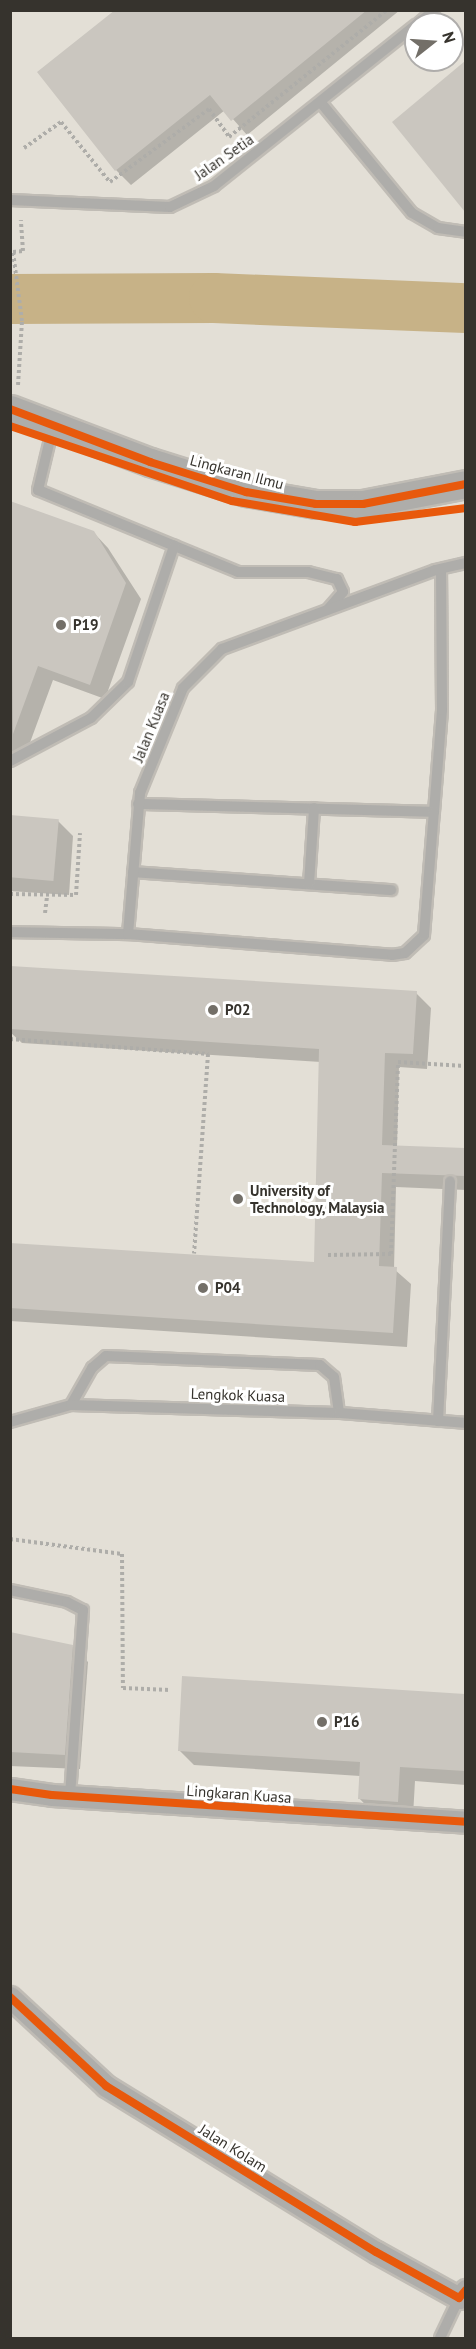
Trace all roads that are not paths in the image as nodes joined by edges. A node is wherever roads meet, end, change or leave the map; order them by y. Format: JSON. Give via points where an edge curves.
{"nodes":[{"id":1,"x":404,"y":36,"type":"edge"},
{"id":2,"x":322,"y":104,"type":"junction"},
{"id":3,"x":15,"y":201,"type":"edge"},
{"id":4,"x":465,"y":232,"type":"edge"},
{"id":5,"x":13,"y":410,"type":"edge"},
{"id":6,"x":53,"y":427,"type":"junction"},
{"id":7,"x":465,"y":484,"type":"edge"},
{"id":8,"x":174,"y":546,"type":"junction"},
{"id":9,"x":465,"y":563,"type":"edge"},
{"id":10,"x":441,"y":569,"type":"junction"},
{"id":11,"x":328,"y":610,"type":"junction"},
{"id":12,"x":10,"y":761,"type":"edge"},
{"id":13,"x":138,"y":804,"type":"junction"},
{"id":14,"x":314,"y":808,"type":"junction"},
{"id":15,"x":434,"y":812,"type":"junction"},
{"id":16,"x":133,"y":872,"type":"junction"},
{"id":17,"x":309,"y":884,"type":"junction"},
{"id":18,"x":391,"y":890,"type":"dead end"},
{"id":19,"x":10,"y":932,"type":"edge"},
{"id":20,"x":128,"y":934,"type":"junction"},
{"id":21,"x":450,"y":1181,"type":"dead end"},
{"id":22,"x":71,"y":1405,"type":"junction"},
{"id":23,"x":339,"y":1413,"type":"junction"},
{"id":24,"x":438,"y":1420,"type":"junction"},
{"id":25,"x":10,"y":1422,"type":"edge"},
{"id":26,"x":465,"y":1423,"type":"edge"},
{"id":27,"x":10,"y":1590,"type":"edge"},
{"id":28,"x":10,"y":1789,"type":"edge"},
{"id":29,"x":70,"y":1797,"type":"junction"},
{"id":30,"x":465,"y":1822,"type":"edge"},
{"id":31,"x":10,"y":1997,"type":"edge"},
{"id":32,"x":463,"y":2296,"type":"edge"},
{"id":33,"x":440,"y":2338,"type":"edge"}],
"edges":[{"from":1,"to":2,"type":"lane","name":"Jalan Setia"},
{"from":2,"to":3,"type":"lane","name":"Jalan Setia","via":[[214,186],[170,207]]},
{"from":2,"to":4,"type":"lane","via":[[412,213],[438,228]]},
{"from":5,"to":6,"type":"street","name":"Lingkaran Ilmu"},
{"from":6,"to":7,"type":"street","name":"Lingkaran Ilmu","via":[[246,492],[316,504],[363,504]]},
{"from":6,"to":8,"type":"lane","via":[[38,490]]},
{"from":8,"to":11,"type":"lane","via":[[238,572],[308,572],[337,579],[343,592]]},
{"from":8,"to":12,"type":"lane","via":[[128,682],[91,717]]},
{"from":9,"to":10,"type":"lane","name":"Jalan Kuasa"},
{"from":10,"to":11,"type":"lane","name":"Jalan Kuasa"},
{"from":10,"to":15,"type":"lane","via":[[442,710]]},
{"from":11,"to":13,"type":"lane","name":"Jalan Kuasa","via":[[222,649],[183,688]]},
{"from":13,"to":14,"type":"lane"},
{"from":13,"to":16,"type":"lane","name":"Jalan Kuasa"},
{"from":14,"to":15,"type":"lane"},
{"from":14,"to":17,"type":"lane"},
{"from":15,"to":20,"type":"lane","via":[[424,935],[405,953]]},
{"from":16,"to":17,"type":"lane"},
{"from":16,"to":20,"type":"lane","name":"Jalan Kuasa"},
{"from":17,"to":18,"type":"lane"},
{"from":19,"to":20,"type":"lane"},
{"from":21,"to":24,"type":"lane"},
{"from":22,"to":23,"type":"lane","name":"Lengkok Kuasa"},
{"from":22,"to":23,"type":"lane","via":[[92,1368],[106,1356],[127,1356],[320,1365],[334,1377]]},
{"from":22,"to":25,"type":"lane","name":"Lengkok Kuasa"},
{"from":23,"to":24,"type":"lane","name":"Lengkok Kuasa"},
{"from":24,"to":26,"type":"lane","name":"Lengkok Kuasa"},
{"from":27,"to":29,"type":"lane","via":[[67,1602],[82,1610]]},
{"from":28,"to":29,"type":"street","name":"Lingkaran Kuasa"},
{"from":29,"to":30,"type":"street","name":"Lingkaran Kuasa"},
{"from":31,"to":32,"type":"street","name":"Jalan Kolam","via":[[106,2085],[376,2252]]},
{"from":32,"to":33,"type":"lane"}]}
